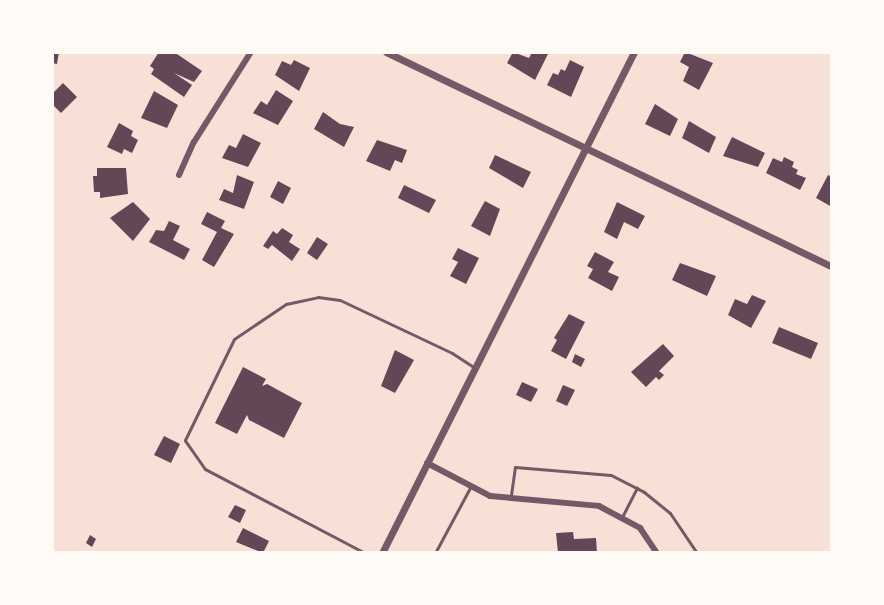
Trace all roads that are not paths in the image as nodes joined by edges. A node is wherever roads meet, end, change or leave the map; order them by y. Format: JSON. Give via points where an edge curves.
{"nodes":[{"id":1,"x":251,"y":52,"type":"edge"},
{"id":2,"x":386,"y":52,"type":"edge"},
{"id":3,"x":634,"y":52,"type":"edge"},
{"id":4,"x":585,"y":148,"type":"junction"},
{"id":5,"x":179,"y":175,"type":"dead end"},
{"id":6,"x":832,"y":267,"type":"edge"},
{"id":7,"x":475,"y":368,"type":"junction"},
{"id":8,"x":427,"y":463,"type":"junction"},
{"id":9,"x":471,"y":486,"type":"junction"},
{"id":10,"x":637,"y":488,"type":"junction"},
{"id":11,"x":511,"y":498,"type":"junction"},
{"id":12,"x":621,"y":518,"type":"junction"},
{"id":13,"x":365,"y":553,"type":"edge"},
{"id":14,"x":382,"y":553,"type":"edge"},
{"id":15,"x":435,"y":553,"type":"edge"},
{"id":16,"x":657,"y":553,"type":"edge"},
{"id":17,"x":697,"y":553,"type":"edge"}],
"edges":[{"from":1,"to":5,"type":"street"},
{"from":2,"to":4,"type":"street"},
{"from":3,"to":4,"type":"street"},
{"from":4,"to":6,"type":"street"},
{"from":4,"to":7,"type":"street"},
{"from":7,"to":8,"type":"street"},
{"from":7,"to":13,"type":"lane","via":[[340,300],[318,297],[286,304],[234,339],[185,440],[205,469]]},
{"from":8,"to":9,"type":"street"},
{"from":8,"to":14,"type":"street"},
{"from":9,"to":11,"type":"street","via":[[490,496]]},
{"from":9,"to":15,"type":"lane"},
{"from":10,"to":11,"type":"lane","via":[[611,475],[515,467]]},
{"from":10,"to":12,"type":"lane"},
{"from":10,"to":17,"type":"lane","via":[[670,513]]},
{"from":11,"to":12,"type":"street","via":[[599,506]]},
{"from":12,"to":16,"type":"street","via":[[640,528]]}]}
